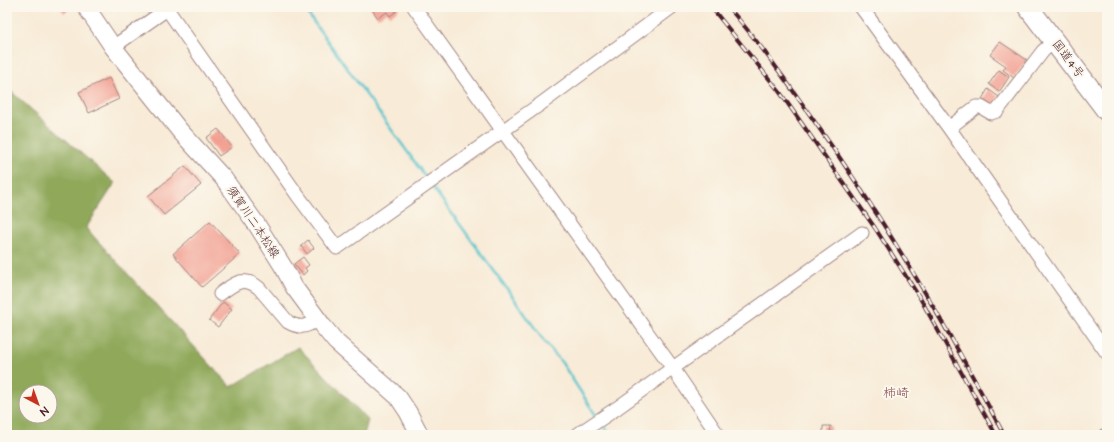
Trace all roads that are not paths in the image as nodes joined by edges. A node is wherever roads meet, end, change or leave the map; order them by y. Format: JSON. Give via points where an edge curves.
{"nodes":[{"id":1,"x":86,"y":7,"type":"edge"},
{"id":2,"x":414,"y":7,"type":"edge"},
{"id":3,"x":672,"y":7,"type":"edge"},
{"id":4,"x":861,"y":7,"type":"edge"},
{"id":5,"x":1028,"y":7,"type":"edge"},
{"id":6,"x":1038,"y":7,"type":"edge"},
{"id":7,"x":169,"y":8,"type":"edge"},
{"id":8,"x":1054,"y":41,"type":"junction"},
{"id":9,"x":113,"y":47,"type":"junction"},
{"id":10,"x":1107,"y":95,"type":"edge"},
{"id":11,"x":1107,"y":111,"type":"edge"},
{"id":12,"x":949,"y":128,"type":"junction"},
{"id":13,"x":503,"y":130,"type":"junction"},
{"id":14,"x":862,"y":233,"type":"dead end"},
{"id":15,"x":220,"y":294,"type":"dead end"},
{"id":16,"x":318,"y":320,"type":"junction"},
{"id":17,"x":1107,"y":353,"type":"edge"},
{"id":18,"x":672,"y":367,"type":"junction"},
{"id":19,"x":420,"y":435,"type":"edge"},
{"id":20,"x":577,"y":435,"type":"edge"},
{"id":21,"x":718,"y":435,"type":"edge"}],
"edges":[{"from":1,"to":9,"type":"main road","name":"須賀川二本松線"},
{"from":2,"to":13,"type":"street"},
{"from":3,"to":13,"type":"street"},
{"from":4,"to":12,"type":"street"},
{"from":5,"to":8,"type":"highway","name":"国道4号"},
{"from":6,"to":10,"type":"highway","name":"国道4号"},
{"from":7,"to":9,"type":"street"},
{"from":7,"to":13,"type":"street","via":[[298,196],[337,248]]},
{"from":8,"to":11,"type":"highway","name":"国道4号"},
{"from":8,"to":12,"type":"street","via":[[1042,51],[997,111],[991,113],[976,107]]},
{"from":9,"to":16,"type":"main road","name":"須賀川二本松線","via":[[180,131],[224,179],[257,225],[294,288]]},
{"from":12,"to":17,"type":"street"},
{"from":13,"to":18,"type":"street"},
{"from":14,"to":18,"type":"street"},
{"from":15,"to":16,"type":"street","via":[[235,283],[244,281],[259,288],[293,325],[300,327]]},
{"from":16,"to":19,"type":"main road","name":"須賀川二本松線","via":[[336,342],[398,397]]},
{"from":18,"to":20,"type":"street"},
{"from":18,"to":21,"type":"street"}]}
